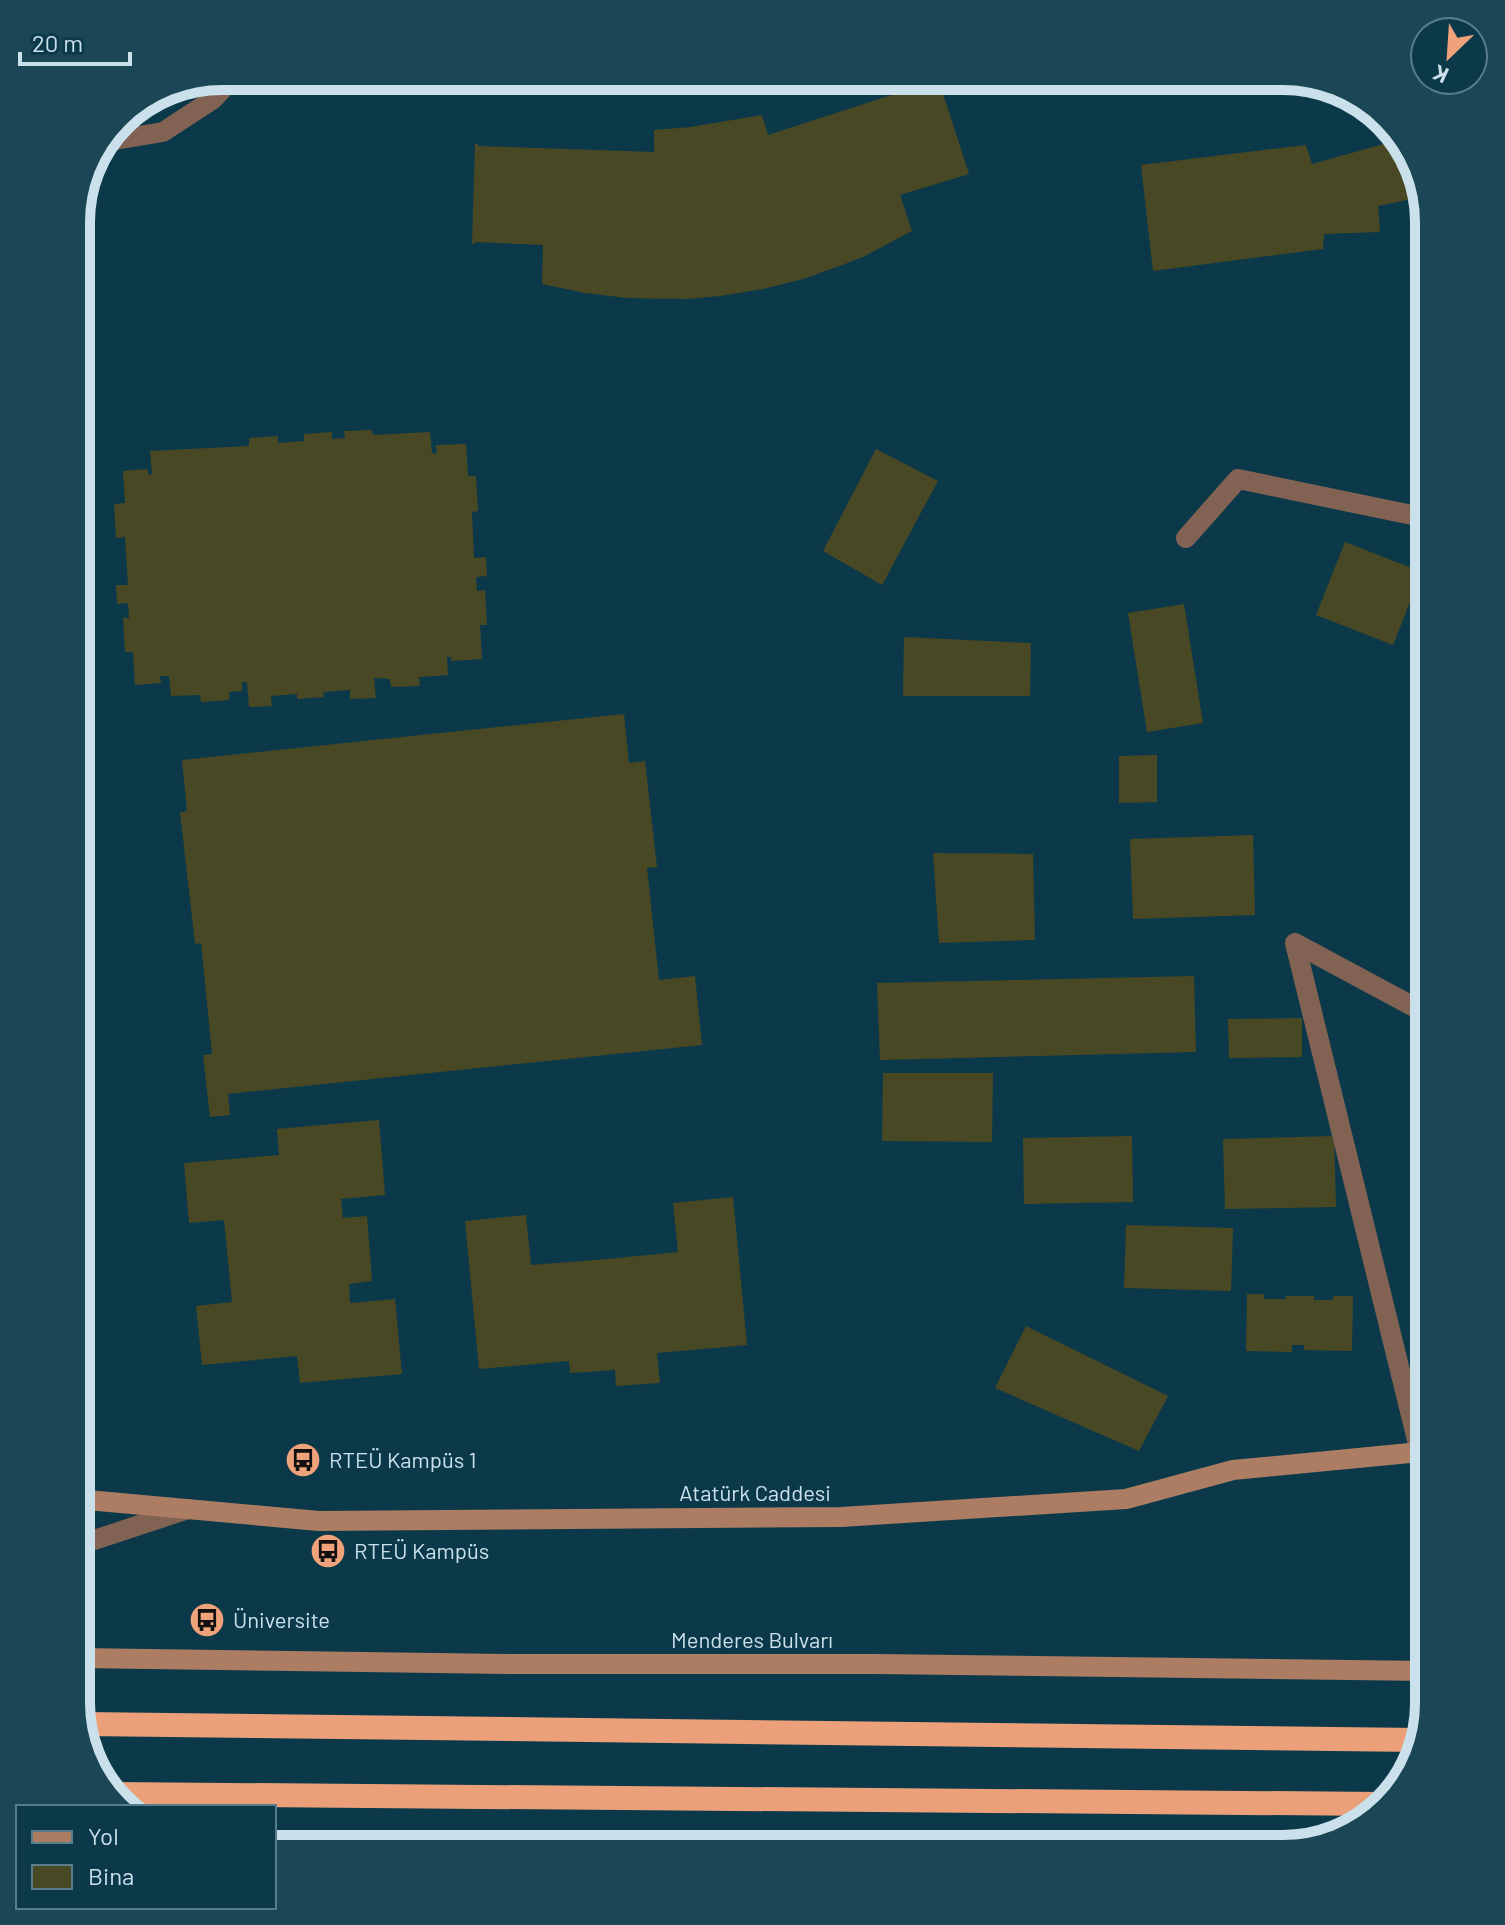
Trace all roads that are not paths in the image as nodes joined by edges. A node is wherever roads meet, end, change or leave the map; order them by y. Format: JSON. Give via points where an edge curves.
{"nodes":[{"id":1,"x":222,"y":90,"type":"edge"},
{"id":2,"x":120,"y":139,"type":"edge"},
{"id":3,"x":1415,"y":516,"type":"edge"},
{"id":4,"x":1186,"y":538,"type":"dead end"},
{"id":5,"x":1415,"y":1007,"type":"edge"},
{"id":6,"x":1415,"y":1417,"type":"edge"},
{"id":7,"x":1415,"y":1454,"type":"edge"},
{"id":8,"x":90,"y":1500,"type":"edge"},
{"id":9,"x":188,"y":1509,"type":"junction"},
{"id":10,"x":90,"y":1541,"type":"edge"},
{"id":11,"x":90,"y":1658,"type":"edge"},
{"id":12,"x":1415,"y":1671,"type":"edge"},
{"id":13,"x":93,"y":1724,"type":"edge"},
{"id":14,"x":1409,"y":1740,"type":"edge"},
{"id":15,"x":127,"y":1794,"type":"edge"},
{"id":16,"x":1368,"y":1804,"type":"edge"}],
"edges":[{"from":1,"to":2,"type":"street","via":[[163,132]]},
{"from":3,"to":4,"type":"street","via":[[1238,479]]},
{"from":5,"to":6,"type":"street","via":[[1295,943]]},
{"from":7,"to":9,"type":"street","name":"Atatürk Caddesi","via":[[1233,1470],[1126,1499],[841,1517],[319,1521]]},
{"from":8,"to":9,"type":"street","name":"Atatürk Caddesi"},
{"from":9,"to":10,"type":"street"},
{"from":11,"to":12,"type":"street","name":"Menderes Bulvarı"},
{"from":13,"to":14,"type":"highway"},
{"from":15,"to":16,"type":"highway"}]}
